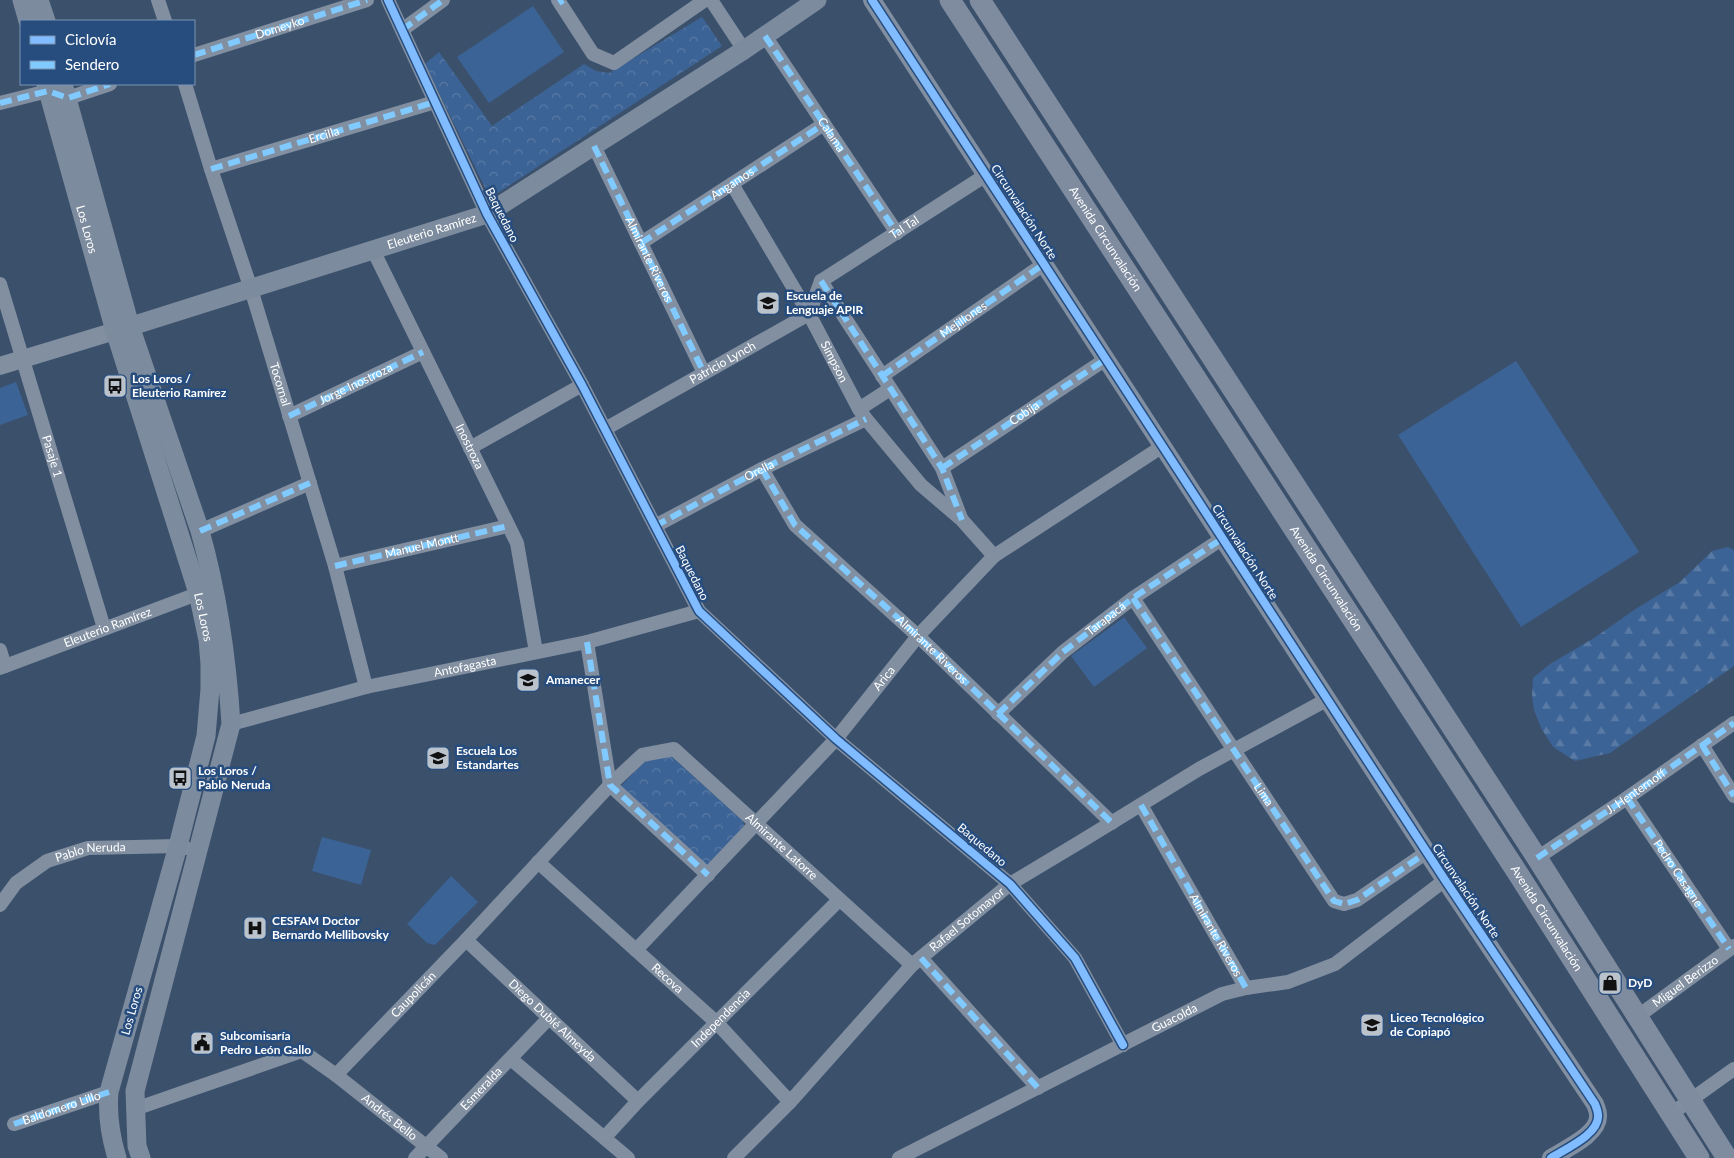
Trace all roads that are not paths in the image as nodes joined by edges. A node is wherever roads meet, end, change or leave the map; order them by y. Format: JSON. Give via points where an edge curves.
{"nodes":[{"id":1,"x":22,"y":0,"type":"edge"},
{"id":2,"x":39,"y":0,"type":"edge"},
{"id":3,"x":158,"y":0,"type":"edge"},
{"id":4,"x":367,"y":0,"type":"edge"},
{"id":5,"x":388,"y":0,"type":"edge"},
{"id":6,"x":443,"y":0,"type":"edge"},
{"id":7,"x":705,"y":0,"type":"edge"},
{"id":8,"x":712,"y":0,"type":"edge"},
{"id":9,"x":817,"y":0,"type":"edge"},
{"id":10,"x":872,"y":0,"type":"edge"},
{"id":11,"x":950,"y":0,"type":"edge"},
{"id":12,"x":980,"y":0,"type":"edge"},
{"id":13,"x":560,"y":1,"type":"edge"},
{"id":14,"x":28,"y":20,"type":"edge"},
{"id":15,"x":46,"y":20,"type":"edge"},
{"id":16,"x":165,"y":20,"type":"edge"},
{"id":17,"x":402,"y":30,"type":"junction"},
{"id":18,"x":766,"y":36,"type":"junction"},
{"id":19,"x":744,"y":50,"type":"junction"},
{"id":20,"x":195,"y":55,"type":"edge"},
{"id":21,"x":99,"y":85,"type":"edge"},
{"id":22,"x":185,"y":85,"type":"edge"},
{"id":23,"x":56,"y":89,"type":"edge"},
{"id":24,"x":435,"y":102,"type":"junction"},
{"id":25,"x":0,"y":103,"type":"edge"},
{"id":26,"x":824,"y":124,"type":"junction"},
{"id":27,"x":594,"y":146,"type":"junction"},
{"id":28,"x":211,"y":169,"type":"junction"},
{"id":29,"x":986,"y":175,"type":"junction"},
{"id":30,"x":732,"y":184,"type":"junction"},
{"id":31,"x":487,"y":214,"type":"junction"},
{"id":32,"x":898,"y":233,"type":"junction"},
{"id":33,"x":641,"y":243,"type":"junction"},
{"id":34,"x":373,"y":250,"type":"junction"},
{"id":35,"x":1044,"y":264,"type":"junction"},
{"id":36,"x":821,"y":281,"type":"junction"},
{"id":37,"x":0,"y":284,"type":"edge"},
{"id":38,"x":250,"y":289,"type":"junction"},
{"id":39,"x":809,"y":314,"type":"junction"},
{"id":40,"x":123,"y":329,"type":"junction"},
{"id":41,"x":423,"y":352,"type":"junction"},
{"id":42,"x":23,"y":359,"type":"junction"},
{"id":43,"x":1106,"y":359,"type":"junction"},
{"id":44,"x":0,"y":366,"type":"edge"},
{"id":45,"x":704,"y":373,"type":"junction"},
{"id":46,"x":882,"y":376,"type":"junction"},
{"id":47,"x":582,"y":385,"type":"junction"},
{"id":48,"x":890,"y":389,"type":"junction"},
{"id":49,"x":862,"y":414,"type":"junction"},
{"id":50,"x":289,"y":416,"type":"junction"},
{"id":51,"x":605,"y":429,"type":"junction"},
{"id":52,"x":1163,"y":446,"type":"junction"},
{"id":53,"x":470,"y":448,"type":"junction"},
{"id":54,"x":942,"y":468,"type":"junction"},
{"id":55,"x":762,"y":469,"type":"junction"},
{"id":56,"x":310,"y":483,"type":"junction"},
{"id":57,"x":962,"y":520,"type":"junction"},
{"id":58,"x":508,"y":526,"type":"junction"},
{"id":59,"x":655,"y":526,"type":"junction"},
{"id":60,"x":200,"y":531,"type":"junction"},
{"id":61,"x":1223,"y":538,"type":"junction"},
{"id":62,"x":994,"y":556,"type":"junction"},
{"id":63,"x":335,"y":566,"type":"junction"},
{"id":64,"x":206,"y":590,"type":"junction"},
{"id":65,"x":1133,"y":598,"type":"junction"},
{"id":66,"x":699,"y":611,"type":"junction"},
{"id":67,"x":104,"y":628,"type":"junction"},
{"id":68,"x":918,"y":636,"type":"junction"},
{"id":69,"x":587,"y":642,"type":"junction"},
{"id":70,"x":0,"y":650,"type":"edge"},
{"id":71,"x":536,"y":652,"type":"junction"},
{"id":72,"x":2,"y":667,"type":"edge"},
{"id":73,"x":366,"y":687,"type":"junction"},
{"id":74,"x":1328,"y":699,"type":"junction"},
{"id":75,"x":998,"y":714,"type":"junction"},
{"id":76,"x":1734,"y":722,"type":"edge"},
{"id":77,"x":231,"y":724,"type":"junction"},
{"id":78,"x":836,"y":739,"type":"junction"},
{"id":79,"x":1702,"y":745,"type":"junction"},
{"id":80,"x":1234,"y":750,"type":"junction"},
{"id":81,"x":642,"y":755,"type":"joint"},
{"id":82,"x":610,"y":785,"type":"junction"},
{"id":83,"x":1734,"y":796,"type":"edge"},
{"id":84,"x":1627,"y":798,"type":"junction"},
{"id":85,"x":1141,"y":805,"type":"junction"},
{"id":86,"x":1112,"y":823,"type":"junction"},
{"id":87,"x":757,"y":824,"type":"junction"},
{"id":88,"x":178,"y":846,"type":"junction"},
{"id":89,"x":198,"y":851,"type":"junction"},
{"id":90,"x":1427,"y":852,"type":"junction"},
{"id":91,"x":1537,"y":858,"type":"junction"},
{"id":92,"x":538,"y":862,"type":"junction"},
{"id":93,"x":708,"y":875,"type":"junction"},
{"id":94,"x":1445,"y":880,"type":"junction"},
{"id":95,"x":1010,"y":884,"type":"junction"},
{"id":96,"x":839,"y":900,"type":"junction"},
{"id":97,"x":0,"y":905,"type":"edge"},
{"id":98,"x":466,"y":940,"type":"junction"},
{"id":99,"x":1732,"y":948,"type":"edge"},
{"id":100,"x":636,"y":950,"type":"junction"},
{"id":101,"x":917,"y":962,"type":"junction"},
{"id":102,"x":1246,"y":988,"type":"junction"},
{"id":103,"x":1637,"y":1017,"type":"junction"},
{"id":104,"x":549,"y":1018,"type":"junction"},
{"id":105,"x":717,"y":1023,"type":"junction"},
{"id":106,"x":1123,"y":1045,"type":"junction"},
{"id":107,"x":511,"y":1059,"type":"junction"},
{"id":108,"x":1734,"y":1069,"type":"edge"},
{"id":109,"x":336,"y":1075,"type":"junction"},
{"id":110,"x":1038,"y":1088,"type":"junction"},
{"id":111,"x":109,"y":1092,"type":"junction"},
{"id":112,"x":1690,"y":1100,"type":"junction"},
{"id":113,"x":638,"y":1101,"type":"junction"},
{"id":114,"x":790,"y":1102,"type":"junction"},
{"id":115,"x":135,"y":1109,"type":"junction"},
{"id":116,"x":1671,"y":1114,"type":"junction"},
{"id":117,"x":14,"y":1124,"type":"dead end"},
{"id":118,"x":605,"y":1137,"type":"junction"},
{"id":119,"x":426,"y":1146,"type":"junction"},
{"id":120,"x":117,"y":1158,"type":"edge"},
{"id":121,"x":141,"y":1158,"type":"edge"},
{"id":122,"x":415,"y":1158,"type":"edge"},
{"id":123,"x":441,"y":1158,"type":"edge"},
{"id":124,"x":628,"y":1158,"type":"edge"},
{"id":125,"x":734,"y":1158,"type":"edge"},
{"id":126,"x":900,"y":1158,"type":"edge"},
{"id":127,"x":1551,"y":1158,"type":"edge"},
{"id":128,"x":1700,"y":1158,"type":"edge"},
{"id":129,"x":1727,"y":1158,"type":"edge"}],
"edges":[{"from":1,"to":14,"type":"main road"},
{"from":2,"to":15,"type":"main road"},
{"from":3,"to":16,"type":"street"},
{"from":4,"to":20,"type":"street","name":"Domeyko"},
{"from":5,"to":17,"type":"street","name":"Baquedano"},
{"from":6,"to":17,"type":"street"},
{"from":7,"to":13,"type":"street","via":[[614,63],[592,54]]},
{"from":8,"to":19,"type":"street"},
{"from":9,"to":18,"type":"main road","name":"Eleuterio Ramírez"},
{"from":10,"to":29,"type":"street","name":"Circunvalación Norte"},
{"from":11,"to":116,"type":"main road","name":"Avenida Circunvalación"},
{"from":12,"to":91,"type":"main road","name":"Avenida Circunvalación"},
{"from":17,"to":24,"type":"street","name":"Baquedano"},
{"from":18,"to":19,"type":"main road","name":"Eleuterio Ramírez"},
{"from":18,"to":26,"type":"street","name":"Calama"},
{"from":19,"to":27,"type":"main road","name":"Eleuterio Ramírez"},
{"from":21,"to":23,"type":"street"},
{"from":22,"to":28,"type":"street","name":"Tocornal"},
{"from":23,"to":25,"type":"street"},
{"from":23,"to":40,"type":"main road","name":"Los Loros"},
{"from":24,"to":28,"type":"street","name":"Ercilla"},
{"from":24,"to":31,"type":"street","name":"Baquedano"},
{"from":26,"to":30,"type":"street","name":"Angamos"},
{"from":26,"to":32,"type":"street","name":"Calama"},
{"from":27,"to":31,"type":"main road","name":"Eleuterio Ramírez"},
{"from":27,"to":33,"type":"street","name":"Almirante Riveros"},
{"from":28,"to":38,"type":"street","name":"Tocornal"},
{"from":29,"to":32,"type":"street","name":"Tal Tal"},
{"from":29,"to":35,"type":"street","name":"Circunvalación Norte"},
{"from":30,"to":33,"type":"street","name":"Angamos"},
{"from":30,"to":39,"type":"street","name":"Simpson"},
{"from":31,"to":34,"type":"main road","name":"Eleuterio Ramírez"},
{"from":31,"to":47,"type":"street","name":"Baquedano"},
{"from":32,"to":36,"type":"street","name":"Tal Tal"},
{"from":33,"to":45,"type":"street","name":"Almirante Riveros"},
{"from":34,"to":38,"type":"main road","name":"Eleuterio Ramírez"},
{"from":34,"to":41,"type":"street","name":"Inostroza"},
{"from":35,"to":43,"type":"street","name":"Circunvalación Norte"},
{"from":35,"to":46,"type":"street","name":"Mejillones"},
{"from":36,"to":39,"type":"street"},
{"from":36,"to":46,"type":"street","name":"Simpson"},
{"from":37,"to":42,"type":"street","name":"Pasaje 1"},
{"from":38,"to":40,"type":"main road","name":"Eleuterio Ramírez"},
{"from":38,"to":50,"type":"street","name":"Tocornal"},
{"from":39,"to":45,"type":"street","name":"Patricio Lynch"},
{"from":39,"to":49,"type":"street","name":"Simpson"},
{"from":40,"to":42,"type":"street","name":"Eleuterio Ramírez"},
{"from":40,"to":60,"type":"main road","name":"Los Loros"},
{"from":40,"to":64,"type":"main road","name":"Los Loros"},
{"from":41,"to":50,"type":"street","name":"Jorge Inostroza"},
{"from":41,"to":53,"type":"street","name":"Inostroza"},
{"from":42,"to":44,"type":"street","name":"Eleuterio Ramírez"},
{"from":42,"to":67,"type":"street","name":"Pasaje 1"},
{"from":43,"to":52,"type":"street","name":"Circunvalación Norte"},
{"from":43,"to":54,"type":"street","name":"Cobija"},
{"from":45,"to":51,"type":"street","name":"Patricio Lynch"},
{"from":46,"to":48,"type":"street","name":"Simpson"},
{"from":47,"to":51,"type":"street","name":"Baquedano"},
{"from":47,"to":53,"type":"street"},
{"from":48,"to":49,"type":"street","name":"Orella"},
{"from":48,"to":54,"type":"street","name":"Simpson"},
{"from":49,"to":55,"type":"street","name":"Orella"},
{"from":49,"to":57,"type":"street","name":"Simpson","via":[[921,485]]},
{"from":50,"to":56,"type":"street","name":"Tocornal"},
{"from":51,"to":59,"type":"street","name":"Baquedano"},
{"from":52,"to":61,"type":"street","name":"Circunvalación Norte"},
{"from":52,"to":62,"type":"street","name":"Arica"},
{"from":53,"to":58,"type":"street","name":"Inostroza"},
{"from":54,"to":57,"type":"street","name":"Simpson"},
{"from":55,"to":59,"type":"street","name":"Orella"},
{"from":55,"to":68,"type":"street","name":"Almirante Riveros","via":[[795,525]]},
{"from":56,"to":60,"type":"street"},
{"from":56,"to":63,"type":"street","name":"Tocornal"},
{"from":57,"to":62,"type":"street","name":"Simpson"},
{"from":58,"to":63,"type":"street","name":"Manuel Montt"},
{"from":58,"to":71,"type":"street","name":"Inostroza","via":[[517,543]]},
{"from":59,"to":66,"type":"street","name":"Baquedano"},
{"from":60,"to":64,"type":"main road","name":"Los Loros"},
{"from":61,"to":65,"type":"street","name":"Tarapacá"},
{"from":61,"to":74,"type":"street","name":"Circunvalación Norte"},
{"from":62,"to":68,"type":"street","name":"Arica"},
{"from":63,"to":73,"type":"street","name":"Tocornal"},
{"from":64,"to":67,"type":"street","name":"Eleuterio Ramírez"},
{"from":64,"to":77,"type":"main road","name":"Los Loros","via":[[226,655]]},
{"from":64,"to":88,"type":"main road","name":"Los Loros","via":[[209,712]]},
{"from":65,"to":75,"type":"street","name":"Tarapacá","via":[[1063,652]]},
{"from":65,"to":80,"type":"street","name":"Lima"},
{"from":66,"to":69,"type":"street","name":"Antofagasta"},
{"from":66,"to":78,"type":"street","name":"Baquedano"},
{"from":67,"to":72,"type":"street","name":"Eleuterio Ramírez"},
{"from":68,"to":75,"type":"street","name":"Almirante Riveros"},
{"from":68,"to":78,"type":"street","name":"Arica"},
{"from":69,"to":71,"type":"street","name":"Antofagasta"},
{"from":69,"to":82,"type":"street"},
{"from":70,"to":72,"type":"street"},
{"from":71,"to":73,"type":"street","name":"Antofagasta"},
{"from":73,"to":77,"type":"street","name":"Antofagasta"},
{"from":74,"to":80,"type":"street","name":"Rafael Sotomayor"},
{"from":74,"to":90,"type":"street","name":"Circunvalación Norte"},
{"from":75,"to":86,"type":"street","name":"Almirante Riveros"},
{"from":76,"to":79,"type":"street","name":"J. Henternoff"},
{"from":77,"to":89,"type":"main road","name":"Los Loros"},
{"from":78,"to":87,"type":"street","name":"Arica"},
{"from":78,"to":95,"type":"street","name":"Baquedano"},
{"from":79,"to":83,"type":"street"},
{"from":79,"to":84,"type":"street","name":"J. Henternoff"},
{"from":80,"to":85,"type":"street","name":"Rafael Sotomayor"},
{"from":80,"to":90,"type":"street","name":"Lima","via":[[1334,901],[1344,904],[1357,900]]},
{"from":81,"to":82,"type":"street","name":"Caupolicán"},
{"from":81,"to":87,"type":"street","name":"Almirante Latorre","via":[[674,749]]},
{"from":82,"to":92,"type":"street","name":"Caupolicán"},
{"from":82,"to":93,"type":"street"},
{"from":84,"to":91,"type":"street","name":"J. Henternoff"},
{"from":84,"to":99,"type":"street","name":"Pedro Casagne"},
{"from":85,"to":86,"type":"street","name":"Rafael Sotomayor"},
{"from":85,"to":102,"type":"street","name":"Almirante Riveros"},
{"from":86,"to":95,"type":"street","name":"Rafael Sotomayor"},
{"from":87,"to":93,"type":"street","name":"Arica"},
{"from":87,"to":96,"type":"street","name":"Almirante Latorre"},
{"from":88,"to":89,"type":"street","name":"Pablo Neruda"},
{"from":88,"to":97,"type":"street","name":"Pablo Neruda","via":[[88,848],[47,861],[16,883]]},
{"from":88,"to":111,"type":"main road","name":"Los Loros"},
{"from":89,"to":115,"type":"main road","name":"Los Loros","via":[[135,1091]]},
{"from":90,"to":94,"type":"street","name":"Circunvalación Norte"},
{"from":91,"to":103,"type":"main road","name":"Avenida Circunvalación"},
{"from":92,"to":98,"type":"street","name":"Caupolicán"},
{"from":92,"to":100,"type":"street","name":"Recova"},
{"from":93,"to":100,"type":"street","name":"Arica"},
{"from":94,"to":102,"type":"street","name":"Guacolda","via":[[1335,964],[1288,982]]},
{"from":94,"to":127,"type":"street","name":"Circunvalación Norte","via":[[1595,1104],[1597,1122],[1590,1134]]},
{"from":95,"to":101,"type":"street","name":"Rafael Sotomayor"},
{"from":95,"to":106,"type":"street","name":"Baquedano","via":[[1074,958]]},
{"from":96,"to":101,"type":"street","name":"Almirante Latorre"},
{"from":96,"to":105,"type":"street","name":"Independencia"},
{"from":98,"to":104,"type":"street","name":"Diego Dublé Almeyda"},
{"from":98,"to":109,"type":"street","name":"Caupolicán"},
{"from":99,"to":103,"type":"street","name":"Miguel Berizzo"},
{"from":100,"to":105,"type":"street","name":"Recova"},
{"from":101,"to":110,"type":"street","name":"Almirante Latorre"},
{"from":101,"to":114,"type":"street","name":"Rafael Sotomayor"},
{"from":102,"to":106,"type":"street","name":"Guacolda","via":[[1222,994]]},
{"from":103,"to":112,"type":"main road","name":"Avenida Circunvalación"},
{"from":104,"to":107,"type":"street","name":"Esmeralda"},
{"from":104,"to":113,"type":"street","name":"Diego Dublé Almeyda"},
{"from":105,"to":113,"type":"street","name":"Independencia"},
{"from":105,"to":114,"type":"street","name":"Recova"},
{"from":106,"to":110,"type":"street","name":"Guacolda"},
{"from":107,"to":118,"type":"street"},
{"from":107,"to":119,"type":"street","name":"Esmeralda"},
{"from":108,"to":112,"type":"street"},
{"from":109,"to":115,"type":"street","via":[[302,1051]]},
{"from":109,"to":119,"type":"street","name":"Andrés Bello"},
{"from":110,"to":126,"type":"street","name":"Guacolda"},
{"from":111,"to":117,"type":"street","name":"Baldomero Lillo"},
{"from":111,"to":120,"type":"main road","name":"Los Loros","via":[[110,1134]]},
{"from":112,"to":116,"type":"street"},
{"from":112,"to":129,"type":"main road","name":"Avenida Circunvalación"},
{"from":113,"to":118,"type":"street","name":"Independencia"},
{"from":114,"to":125,"type":"street","name":"Rafael Sotomayor"},
{"from":115,"to":121,"type":"main road","name":"Los Loros","via":[[137,1146]]},
{"from":116,"to":128,"type":"main road","name":"Avenida Circunvalación"},
{"from":118,"to":124,"type":"street"},
{"from":119,"to":122,"type":"street","name":"Esmeralda"},
{"from":119,"to":123,"type":"street","name":"Andrés Bello"}]}
